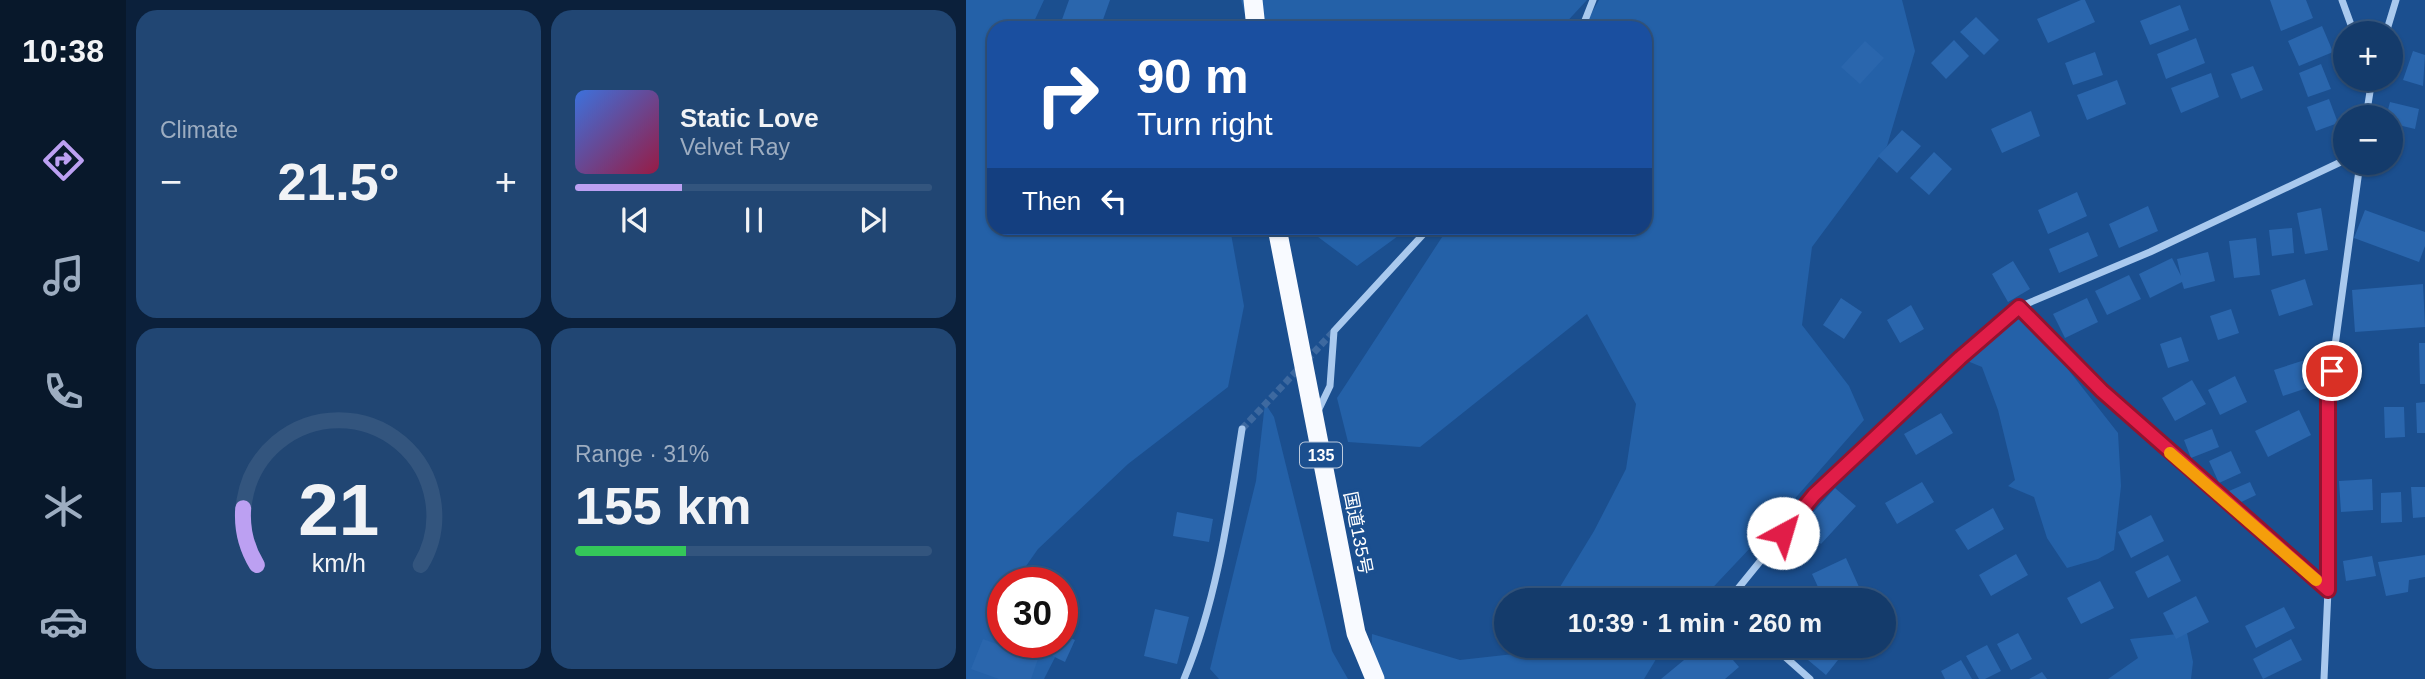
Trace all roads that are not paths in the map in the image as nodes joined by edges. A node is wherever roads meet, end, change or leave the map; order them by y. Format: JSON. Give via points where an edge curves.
{"nodes":[{"id":1,"x":1253,"y":0,"type":"edge"},
{"id":2,"x":1593,"y":0,"type":"edge"},
{"id":3,"x":2342,"y":0,"type":"edge"},
{"id":4,"x":2396,"y":0,"type":"edge"},
{"id":5,"x":1255,"y":21,"type":"edge"},
{"id":6,"x":1585,"y":21,"type":"edge"},
{"id":7,"x":2350,"y":21,"type":"edge"},
{"id":8,"x":2390,"y":21,"type":"edge"},
{"id":9,"x":2333,"y":166,"type":"edge"},
{"id":10,"x":2358,"y":175,"type":"edge"},
{"id":11,"x":1278,"y":235,"type":"edge"},
{"id":12,"x":1423,"y":235,"type":"edge"},
{"id":13,"x":2019,"y":307,"type":"junction"},
{"id":14,"x":1314,"y":419,"type":"junction"},
{"id":15,"x":1242,"y":429,"type":"tunnel mouth"},
{"id":16,"x":1739,"y":588,"type":"edge"},
{"id":17,"x":2328,"y":590,"type":"junction"},
{"id":18,"x":1786,"y":658,"type":"edge"},
{"id":19,"x":1184,"y":679,"type":"edge"},
{"id":20,"x":1375,"y":679,"type":"edge"},
{"id":21,"x":1810,"y":679,"type":"edge"},
{"id":22,"x":2324,"y":679,"type":"edge"}],
"edges":[{"from":1,"to":5,"type":"highway"},
{"from":2,"to":6,"type":"street"},
{"from":3,"to":7,"type":"street"},
{"from":4,"to":8,"type":"street"},
{"from":9,"to":13,"type":"street","via":[[2150,252]]},
{"from":10,"to":17,"type":"street","via":[[2328,397]]},
{"from":11,"to":14,"type":"highway","name":"国道135号","number":"135"},
{"from":12,"to":14,"type":"street","via":[[1334,331],[1330,386]]},
{"from":13,"to":16,"type":"street","via":[[1814,495]]},
{"from":13,"to":17,"type":"street","via":[[2102,391]]},
{"from":14,"to":20,"type":"highway","name":"国道135号","number":"135","via":[[1356,633]]},
{"from":15,"to":19,"type":"street","via":[[1210,599]]},
{"from":17,"to":22,"type":"street"},
{"from":18,"to":21,"type":"street"}]}
